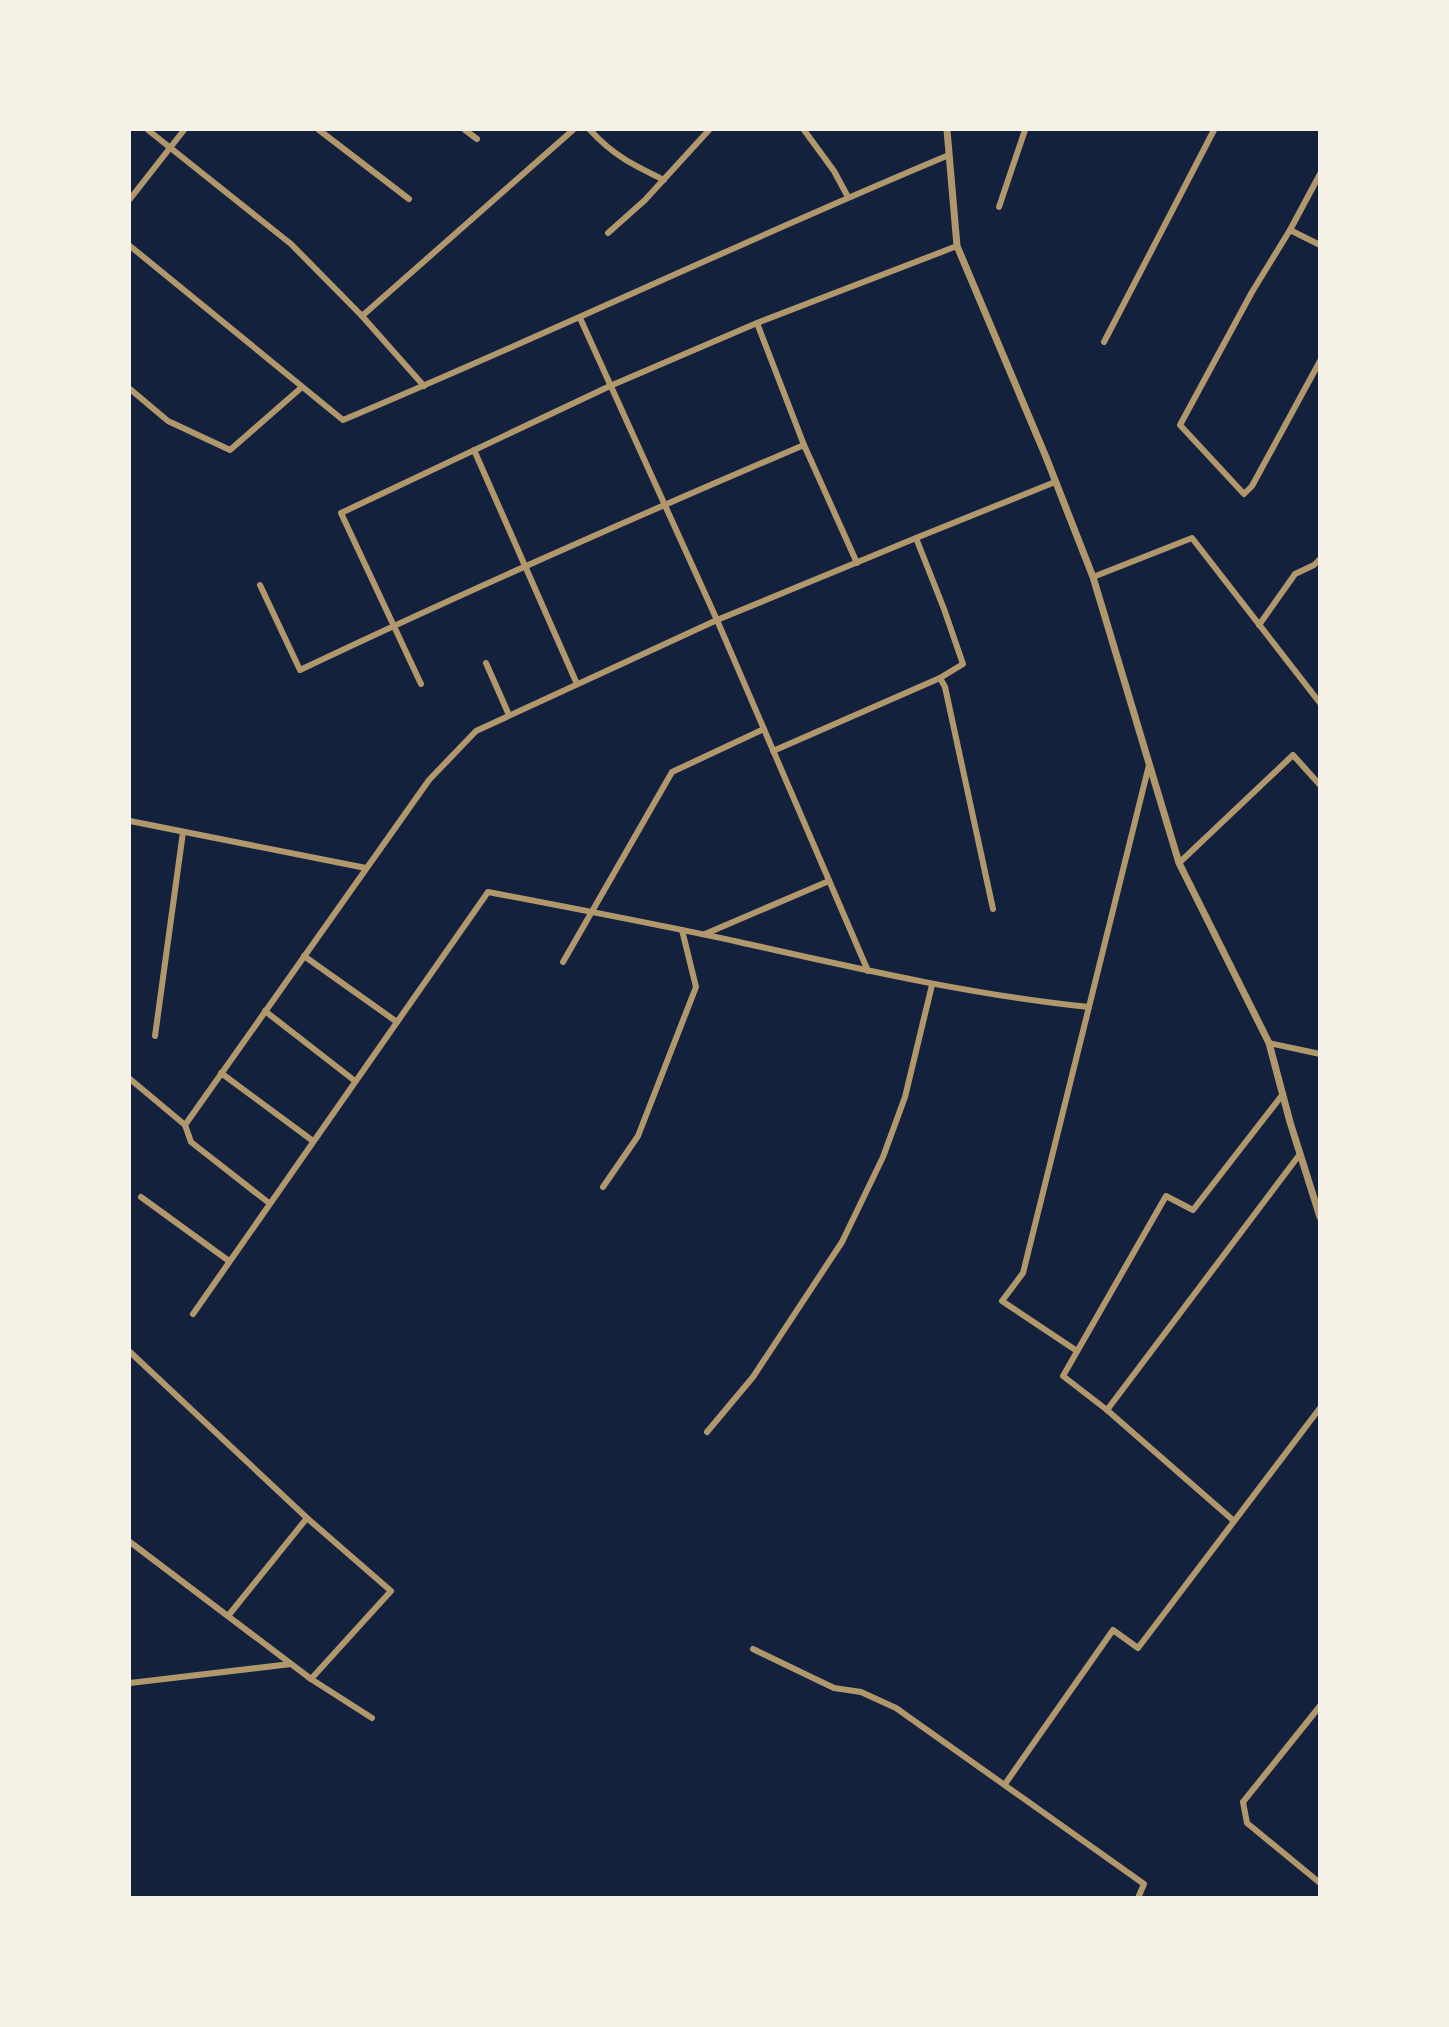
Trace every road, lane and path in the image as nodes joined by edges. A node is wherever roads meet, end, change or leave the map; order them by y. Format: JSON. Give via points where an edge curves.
{"nodes":[{"id":1,"x":148,"y":130,"type":"edge"},
{"id":2,"x":184,"y":130,"type":"edge"},
{"id":3,"x":319,"y":130,"type":"edge"},
{"id":4,"x":465,"y":130,"type":"edge"},
{"id":5,"x":573,"y":130,"type":"edge"},
{"id":6,"x":590,"y":130,"type":"edge"},
{"id":7,"x":709,"y":130,"type":"edge"},
{"id":8,"x":804,"y":130,"type":"edge"},
{"id":9,"x":947,"y":130,"type":"edge"},
{"id":10,"x":1025,"y":130,"type":"edge"},
{"id":11,"x":1214,"y":130,"type":"edge"},
{"id":12,"x":477,"y":139,"type":"dead end"},
{"id":13,"x":170,"y":147,"type":"junction"},
{"id":14,"x":949,"y":155,"type":"junction"},
{"id":15,"x":1320,"y":174,"type":"edge"},
{"id":16,"x":664,"y":180,"type":"junction"},
{"id":17,"x":848,"y":197,"type":"junction"},
{"id":18,"x":130,"y":199,"type":"edge"},
{"id":19,"x":409,"y":199,"type":"dead end"},
{"id":20,"x":999,"y":207,"type":"dead end"},
{"id":21,"x":1290,"y":230,"type":"junction"},
{"id":22,"x":608,"y":233,"type":"dead end"},
{"id":23,"x":1320,"y":245,"type":"edge"},
{"id":24,"x":130,"y":246,"type":"edge"},
{"id":25,"x":957,"y":246,"type":"junction"},
{"id":26,"x":362,"y":316,"type":"junction"},
{"id":27,"x":580,"y":318,"type":"junction"},
{"id":28,"x":757,"y":323,"type":"junction"},
{"id":29,"x":1104,"y":342,"type":"dead end"},
{"id":30,"x":1320,"y":361,"type":"edge"},
{"id":31,"x":424,"y":386,"type":"junction"},
{"id":32,"x":610,"y":386,"type":"junction"},
{"id":33,"x":302,"y":387,"type":"junction"},
{"id":34,"x":130,"y":389,"type":"edge"},
{"id":35,"x":804,"y":444,"type":"junction"},
{"id":36,"x":474,"y":450,"type":"junction"},
{"id":37,"x":1055,"y":482,"type":"junction"},
{"id":38,"x":664,"y":504,"type":"junction"},
{"id":39,"x":916,"y":538,"type":"junction"},
{"id":40,"x":1320,"y":559,"type":"edge"},
{"id":41,"x":857,"y":563,"type":"junction"},
{"id":42,"x":525,"y":566,"type":"junction"},
{"id":43,"x":1093,"y":577,"type":"junction"},
{"id":44,"x":260,"y":585,"type":"dead end"},
{"id":45,"x":718,"y":620,"type":"junction"},
{"id":46,"x":394,"y":625,"type":"junction"},
{"id":47,"x":1259,"y":625,"type":"junction"},
{"id":48,"x":486,"y":663,"type":"dead end"},
{"id":49,"x":940,"y":678,"type":"junction"},
{"id":50,"x":421,"y":684,"type":"dead end"},
{"id":51,"x":577,"y":684,"type":"junction"},
{"id":52,"x":1320,"y":703,"type":"edge"},
{"id":53,"x":509,"y":715,"type":"junction"},
{"id":54,"x":764,"y":729,"type":"junction"},
{"id":55,"x":773,"y":751,"type":"junction"},
{"id":56,"x":1149,"y":765,"type":"junction"},
{"id":57,"x":1320,"y":785,"type":"edge"},
{"id":58,"x":130,"y":821,"type":"edge"},
{"id":59,"x":183,"y":832,"type":"junction"},
{"id":60,"x":1179,"y":863,"type":"junction"},
{"id":61,"x":366,"y":868,"type":"junction"},
{"id":62,"x":829,"y":881,"type":"junction"},
{"id":63,"x":993,"y":909,"type":"dead end"},
{"id":64,"x":592,"y":912,"type":"junction"},
{"id":65,"x":682,"y":930,"type":"junction"},
{"id":66,"x":703,"y":934,"type":"junction"},
{"id":67,"x":304,"y":956,"type":"junction"},
{"id":68,"x":563,"y":962,"type":"dead end"},
{"id":69,"x":868,"y":971,"type":"junction"},
{"id":70,"x":932,"y":985,"type":"junction"},
{"id":71,"x":1089,"y":1007,"type":"junction"},
{"id":72,"x":265,"y":1011,"type":"junction"},
{"id":73,"x":397,"y":1022,"type":"junction"},
{"id":74,"x":155,"y":1036,"type":"dead end"},
{"id":75,"x":1269,"y":1043,"type":"junction"},
{"id":76,"x":1320,"y":1054,"type":"edge"},
{"id":77,"x":222,"y":1073,"type":"junction"},
{"id":78,"x":130,"y":1079,"type":"edge"},
{"id":79,"x":355,"y":1081,"type":"junction"},
{"id":80,"x":1283,"y":1094,"type":"junction"},
{"id":81,"x":185,"y":1125,"type":"junction"},
{"id":82,"x":313,"y":1141,"type":"junction"},
{"id":83,"x":1300,"y":1154,"type":"junction"},
{"id":84,"x":603,"y":1187,"type":"dead end"},
{"id":85,"x":141,"y":1197,"type":"dead end"},
{"id":86,"x":270,"y":1203,"type":"junction"},
{"id":87,"x":1320,"y":1217,"type":"edge"},
{"id":88,"x":229,"y":1261,"type":"junction"},
{"id":89,"x":193,"y":1314,"type":"dead end"},
{"id":90,"x":1077,"y":1351,"type":"junction"},
{"id":91,"x":130,"y":1352,"type":"edge"},
{"id":92,"x":1320,"y":1408,"type":"edge"},
{"id":93,"x":1107,"y":1410,"type":"junction"},
{"id":94,"x":707,"y":1432,"type":"dead end"},
{"id":95,"x":307,"y":1518,"type":"junction"},
{"id":96,"x":1234,"y":1521,"type":"junction"},
{"id":97,"x":130,"y":1542,"type":"edge"},
{"id":98,"x":228,"y":1616,"type":"junction"},
{"id":99,"x":753,"y":1649,"type":"dead end"},
{"id":100,"x":291,"y":1664,"type":"junction"},
{"id":101,"x":311,"y":1679,"type":"junction"},
{"id":102,"x":130,"y":1684,"type":"edge"},
{"id":103,"x":1320,"y":1706,"type":"edge"},
{"id":104,"x":372,"y":1718,"type":"dead end"},
{"id":105,"x":1005,"y":1784,"type":"junction"},
{"id":106,"x":1320,"y":1883,"type":"edge"},
{"id":107,"x":1138,"y":1898,"type":"edge"}],
"edges":[{"from":1,"to":13,"type":"street"},
{"from":2,"to":13,"type":"street"},
{"from":3,"to":19,"type":"street"},
{"from":4,"to":12,"type":"street"},
{"from":5,"to":26,"type":"street"},
{"from":6,"to":16,"type":"street","via":[[624,160]]},
{"from":7,"to":16,"type":"street"},
{"from":8,"to":17,"type":"street"},
{"from":9,"to":14,"type":"street"},
{"from":10,"to":20,"type":"street"},
{"from":11,"to":29,"type":"street"},
{"from":13,"to":18,"type":"street"},
{"from":13,"to":26,"type":"street","via":[[291,244]]},
{"from":14,"to":17,"type":"street"},
{"from":14,"to":25,"type":"street"},
{"from":15,"to":21,"type":"street"},
{"from":16,"to":22,"type":"street"},
{"from":17,"to":27,"type":"street"},
{"from":21,"to":23,"type":"street"},
{"from":21,"to":30,"type":"street","via":[[1180,425],[1244,494]]},
{"from":24,"to":33,"type":"street"},
{"from":25,"to":28,"type":"street"},
{"from":25,"to":37,"type":"street"},
{"from":26,"to":31,"type":"street"},
{"from":27,"to":31,"type":"street"},
{"from":27,"to":32,"type":"street"},
{"from":28,"to":32,"type":"street"},
{"from":28,"to":35,"type":"street"},
{"from":31,"to":33,"type":"street","via":[[343,420]]},
{"from":32,"to":36,"type":"street"},
{"from":32,"to":38,"type":"street"},
{"from":33,"to":34,"type":"street","via":[[230,450],[168,421]]},
{"from":35,"to":38,"type":"street"},
{"from":35,"to":41,"type":"street"},
{"from":36,"to":42,"type":"street"},
{"from":36,"to":46,"type":"street","via":[[341,513]]},
{"from":37,"to":39,"type":"street"},
{"from":37,"to":43,"type":"street"},
{"from":38,"to":42,"type":"street"},
{"from":38,"to":45,"type":"street"},
{"from":39,"to":41,"type":"street"},
{"from":39,"to":49,"type":"street","via":[[963,664]]},
{"from":40,"to":47,"type":"street","via":[[1295,574]]},
{"from":41,"to":45,"type":"street"},
{"from":42,"to":46,"type":"street"},
{"from":42,"to":51,"type":"street"},
{"from":43,"to":47,"type":"street","via":[[1192,538]]},
{"from":43,"to":56,"type":"street"},
{"from":44,"to":46,"type":"street","via":[[300,670]]},
{"from":45,"to":51,"type":"street"},
{"from":45,"to":54,"type":"street"},
{"from":46,"to":50,"type":"street"},
{"from":47,"to":52,"type":"street"},
{"from":48,"to":53,"type":"street"},
{"from":49,"to":55,"type":"street"},
{"from":49,"to":63,"type":"street"},
{"from":51,"to":53,"type":"street"},
{"from":53,"to":61,"type":"street","via":[[476,731],[429,780]]},
{"from":54,"to":55,"type":"street"},
{"from":54,"to":64,"type":"street","via":[[672,772]]},
{"from":55,"to":62,"type":"street"},
{"from":56,"to":60,"type":"street"},
{"from":56,"to":71,"type":"street"},
{"from":57,"to":60,"type":"street","via":[[1293,755]]},
{"from":58,"to":59,"type":"street"},
{"from":59,"to":61,"type":"street"},
{"from":59,"to":74,"type":"street"},
{"from":60,"to":75,"type":"street"},
{"from":61,"to":67,"type":"street"},
{"from":62,"to":66,"type":"street"},
{"from":62,"to":69,"type":"street"},
{"from":64,"to":65,"type":"street"},
{"from":64,"to":68,"type":"street"},
{"from":64,"to":73,"type":"street","via":[[488,892]]},
{"from":65,"to":66,"type":"street"},
{"from":65,"to":84,"type":"street","via":[[696,987],[638,1136]]},
{"from":66,"to":69,"type":"street"},
{"from":67,"to":72,"type":"street"},
{"from":67,"to":73,"type":"street"},
{"from":69,"to":70,"type":"street"},
{"from":70,"to":71,"type":"street"},
{"from":70,"to":94,"type":"street","via":[[905,1097],[883,1157],[842,1242],[753,1377]]},
{"from":71,"to":90,"type":"street","via":[[1023,1273],[1002,1301]]},
{"from":72,"to":77,"type":"street"},
{"from":72,"to":79,"type":"street"},
{"from":73,"to":79,"type":"street"},
{"from":75,"to":76,"type":"street"},
{"from":75,"to":80,"type":"street"},
{"from":77,"to":81,"type":"street"},
{"from":77,"to":82,"type":"street"},
{"from":78,"to":81,"type":"street"},
{"from":79,"to":82,"type":"street"},
{"from":80,"to":83,"type":"street"},
{"from":80,"to":90,"type":"street","via":[[1193,1210],[1166,1195]]},
{"from":81,"to":86,"type":"street","via":[[191,1142]]},
{"from":82,"to":86,"type":"street"},
{"from":83,"to":87,"type":"street"},
{"from":83,"to":93,"type":"street"},
{"from":85,"to":88,"type":"street"},
{"from":86,"to":88,"type":"street"},
{"from":88,"to":89,"type":"street"},
{"from":90,"to":93,"type":"street","via":[[1063,1376]]},
{"from":91,"to":95,"type":"street"},
{"from":92,"to":96,"type":"street"},
{"from":93,"to":96,"type":"street"},
{"from":95,"to":98,"type":"street"},
{"from":95,"to":101,"type":"street","via":[[391,1591]]},
{"from":96,"to":105,"type":"street","via":[[1138,1648],[1113,1630]]},
{"from":97,"to":98,"type":"street"},
{"from":98,"to":100,"type":"street"},
{"from":99,"to":105,"type":"street","via":[[834,1688],[861,1692],[896,1708]]},
{"from":100,"to":101,"type":"street"},
{"from":100,"to":102,"type":"street"},
{"from":101,"to":104,"type":"street"},
{"from":103,"to":106,"type":"street","via":[[1243,1802],[1247,1824]]},
{"from":105,"to":107,"type":"street","via":[[1144,1884]]}]}
